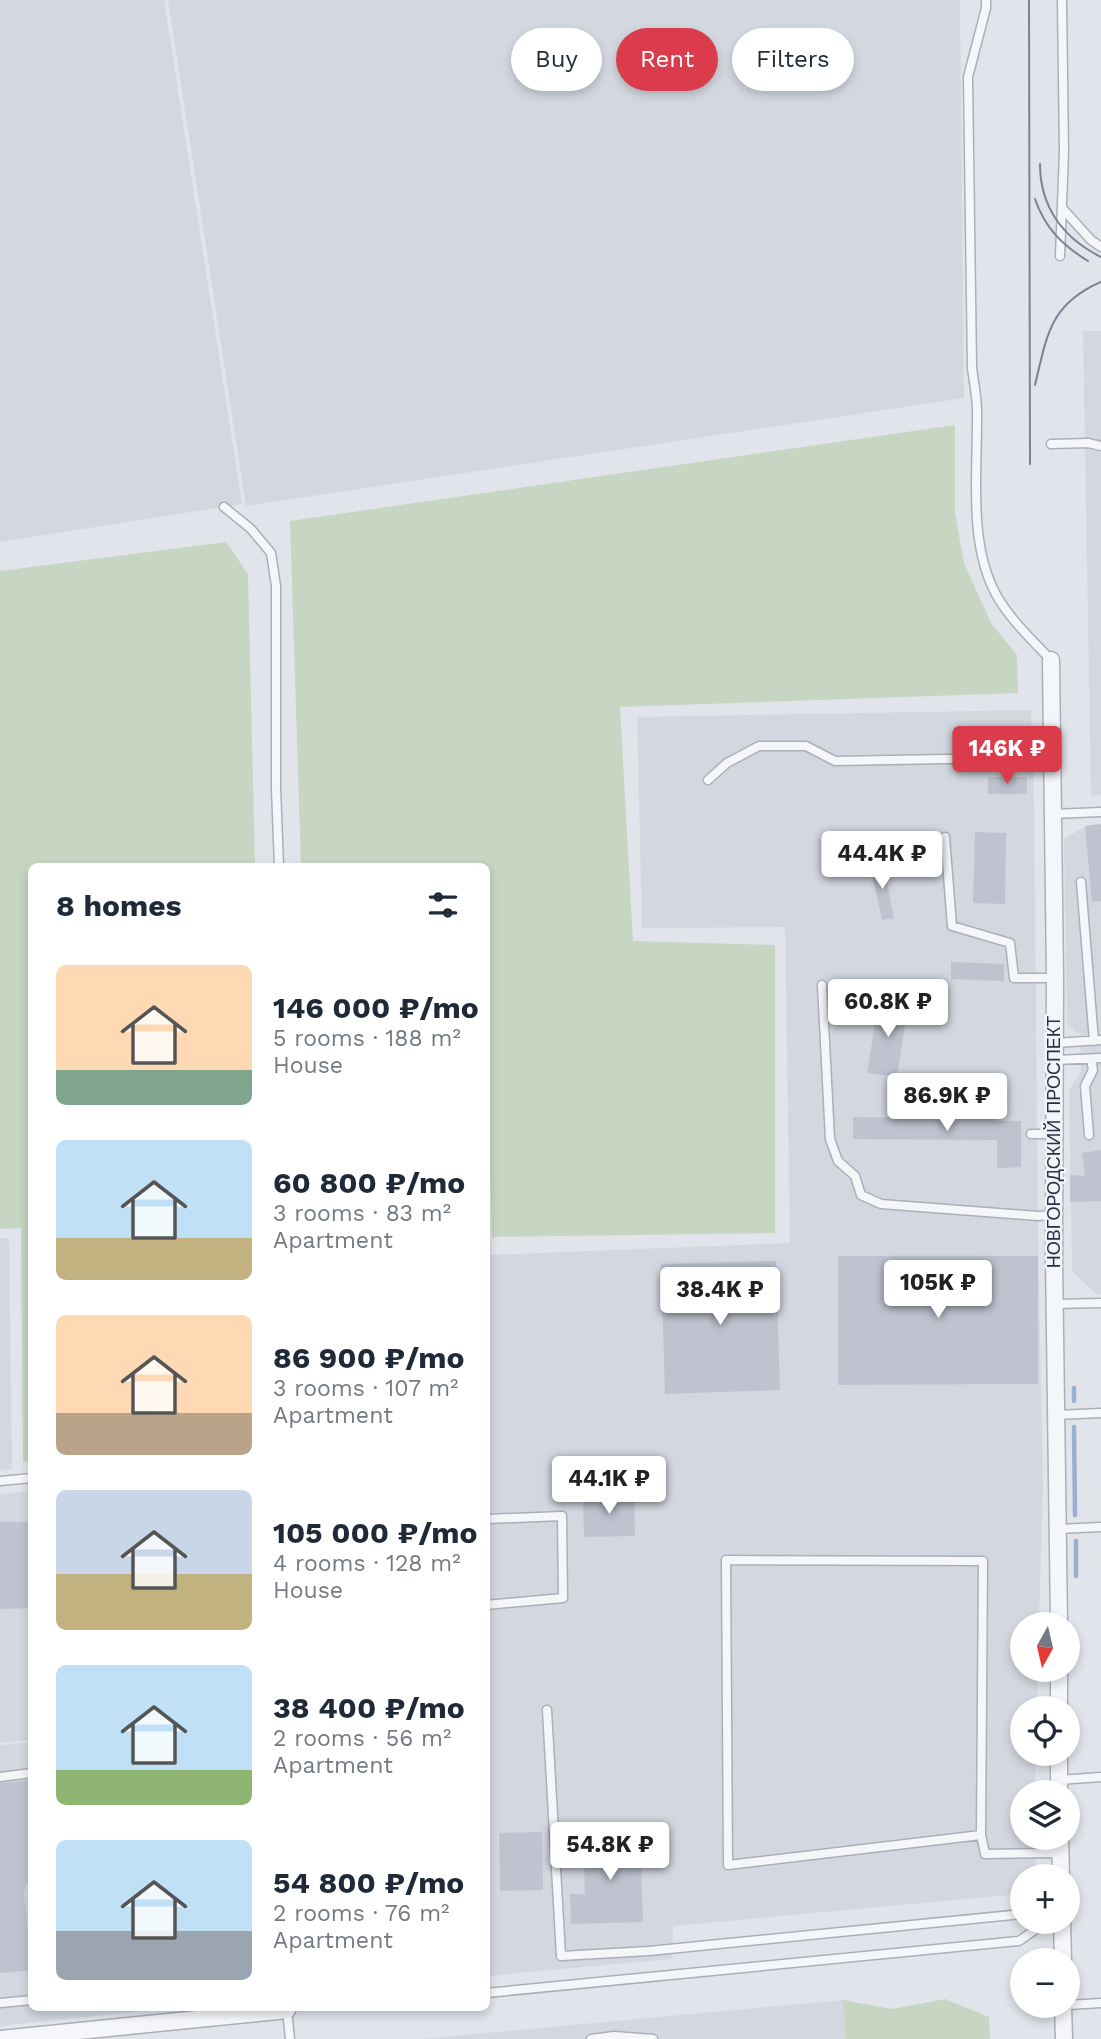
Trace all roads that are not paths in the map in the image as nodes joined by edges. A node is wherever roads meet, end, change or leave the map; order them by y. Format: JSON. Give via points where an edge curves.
{"nodes":[{"id":1,"x":986,"y":0,"type":"edge"},
{"id":2,"x":1062,"y":0,"type":"edge"},
{"id":3,"x":1062,"y":208,"type":"junction"},
{"id":4,"x":1101,"y":247,"type":"edge"},
{"id":5,"x":1060,"y":256,"type":"dead end"},
{"id":6,"x":1051,"y":444,"type":"dead end"},
{"id":7,"x":1101,"y":446,"type":"edge"},
{"id":8,"x":224,"y":507,"type":"dead end"},
{"id":9,"x":1051,"y":660,"type":"joint"},
{"id":10,"x":1052,"y":757,"type":"junction"},
{"id":11,"x":708,"y":780,"type":"dead end"},
{"id":12,"x":1101,"y":812,"type":"edge"},
{"id":13,"x":1053,"y":814,"type":"junction"},
{"id":14,"x":945,"y":836,"type":"dead end"},
{"id":15,"x":279,"y":863,"type":"edge"},
{"id":16,"x":1081,"y":882,"type":"dead end"},
{"id":17,"x":1055,"y":978,"type":"junction"},
{"id":18,"x":821,"y":985,"type":"dead end"},
{"id":19,"x":1098,"y":1040,"type":"edge"},
{"id":20,"x":1055,"y":1043,"type":"junction"},
{"id":21,"x":1096,"y":1059,"type":"edge"},
{"id":22,"x":1055,"y":1060,"type":"junction"},
{"id":23,"x":1031,"y":1134,"type":"dead end"},
{"id":24,"x":1055,"y":1134,"type":"junction"},
{"id":25,"x":1090,"y":1135,"type":"dead end"},
{"id":26,"x":1054,"y":1215,"type":"junction"},
{"id":27,"x":1101,"y":1303,"type":"edge"},
{"id":28,"x":1054,"y":1304,"type":"junction"},
{"id":29,"x":1101,"y":1413,"type":"edge"},
{"id":30,"x":1057,"y":1415,"type":"junction"},
{"id":31,"x":28,"y":1478,"type":"edge"},
{"id":32,"x":0,"y":1481,"type":"edge"},
{"id":33,"x":490,"y":1519,"type":"edge"},
{"id":34,"x":1101,"y":1527,"type":"edge"},
{"id":35,"x":1058,"y":1529,"type":"junction"},
{"id":36,"x":490,"y":1605,"type":"edge"},
{"id":37,"x":1059,"y":1612,"type":"edge"},
{"id":38,"x":547,"y":1710,"type":"dead end"},
{"id":39,"x":28,"y":1774,"type":"edge"},
{"id":40,"x":0,"y":1777,"type":"edge"},
{"id":41,"x":1101,"y":1777,"type":"edge"},
{"id":42,"x":1080,"y":1782,"type":"edge"},
{"id":43,"x":981,"y":1835,"type":"junction"},
{"id":44,"x":1018,"y":1850,"type":"edge"},
{"id":45,"x":1010,"y":1915,"type":"edge"},
{"id":46,"x":1029,"y":1934,"type":"edge"},
{"id":47,"x":490,"y":1993,"type":"edge"},
{"id":48,"x":28,"y":2000,"type":"edge"},
{"id":49,"x":0,"y":2003,"type":"edge"},
{"id":50,"x":1101,"y":2003,"type":"edge"},
{"id":51,"x":1080,"y":2004,"type":"edge"},
{"id":52,"x":269,"y":2011,"type":"edge"},
{"id":53,"x":288,"y":2011,"type":"edge"},
{"id":54,"x":1065,"y":2018,"type":"edge"},
{"id":55,"x":17,"y":2038,"type":"edge"},
{"id":56,"x":0,"y":2039,"type":"edge"},
{"id":57,"x":290,"y":2039,"type":"edge"},
{"id":58,"x":591,"y":2039,"type":"edge"},
{"id":59,"x":653,"y":2039,"type":"edge"},
{"id":60,"x":1064,"y":2039,"type":"edge"}],
"edges":[{"from":1,"to":9,"type":"lane","via":[[968,77],[979,546],[998,596]]},
{"from":2,"to":3,"type":"lane"},
{"from":3,"to":4,"type":"lane"},
{"from":3,"to":5,"type":"lane"},
{"from":6,"to":7,"type":"lane"},
{"from":8,"to":15,"type":"lane","via":[[251,528],[271,553],[273,564]]},
{"from":9,"to":10,"type":"street","name":"НОВГОРОДСКИЙ ПРОСПЕКТ"},
{"from":10,"to":11,"type":"lane","via":[[835,761],[806,746],[759,747],[727,763]]},
{"from":10,"to":13,"type":"street","name":"НОВГОРОДСКИЙ ПРОСПЕКТ"},
{"from":12,"to":13,"type":"lane"},
{"from":13,"to":17,"type":"street","name":"НОВГОРОДСКИЙ ПРОСПЕКТ"},
{"from":14,"to":17,"type":"lane","via":[[952,926],[1010,943],[1014,978]]},
{"from":16,"to":19,"type":"lane"},
{"from":17,"to":20,"type":"street","name":"НОВГОРОДСКИЙ ПРОСПЕКТ"},
{"from":18,"to":26,"type":"lane","via":[[830,1139],[838,1161],[855,1176],[860,1195],[881,1204]]},
{"from":19,"to":20,"type":"lane"},
{"from":20,"to":22,"type":"street","name":"НОВГОРОДСКИЙ ПРОСПЕКТ"},
{"from":21,"to":22,"type":"lane"},
{"from":21,"to":25,"type":"lane","via":[[1085,1086]]},
{"from":22,"to":24,"type":"street","name":"НОВГОРОДСКИЙ ПРОСПЕКТ"},
{"from":23,"to":24,"type":"lane"},
{"from":24,"to":26,"type":"street","name":"НОВГОРОДСКИЙ ПРОСПЕКТ"},
{"from":26,"to":28,"type":"street","name":"НОВГОРОДСКИЙ ПРОСПЕКТ"},
{"from":27,"to":28,"type":"lane"},
{"from":28,"to":30,"type":"street","name":"НОВГОРОДСКИЙ ПРОСПЕКТ"},
{"from":29,"to":30,"type":"lane"},
{"from":30,"to":35,"type":"street","name":"НОВГОРОДСКИЙ ПРОСПЕКТ"},
{"from":31,"to":32,"type":"lane"},
{"from":33,"to":36,"type":"lane","via":[[562,1516],[562,1598]]},
{"from":34,"to":35,"type":"lane"},
{"from":35,"to":37,"type":"street","name":"НОВГОРОДСКИЙ ПРОСПЕКТ"},
{"from":38,"to":45,"type":"lane","via":[[561,1956]]},
{"from":39,"to":40,"type":"lane"},
{"from":41,"to":42,"type":"lane"},
{"from":43,"to":43,"type":"lane","via":[[983,1561],[726,1560],[728,1865]]},
{"from":43,"to":44,"type":"lane","via":[[985,1854]]},
{"from":46,"to":47,"type":"lane","via":[[1019,1941]]},
{"from":48,"to":49,"type":"lane"},
{"from":50,"to":51,"type":"lane"},
{"from":52,"to":55,"type":"street"},
{"from":53,"to":57,"type":"lane"},
{"from":54,"to":60,"type":"street"},
{"from":55,"to":56,"type":"street"},
{"from":58,"to":59,"type":"lane"}]}
